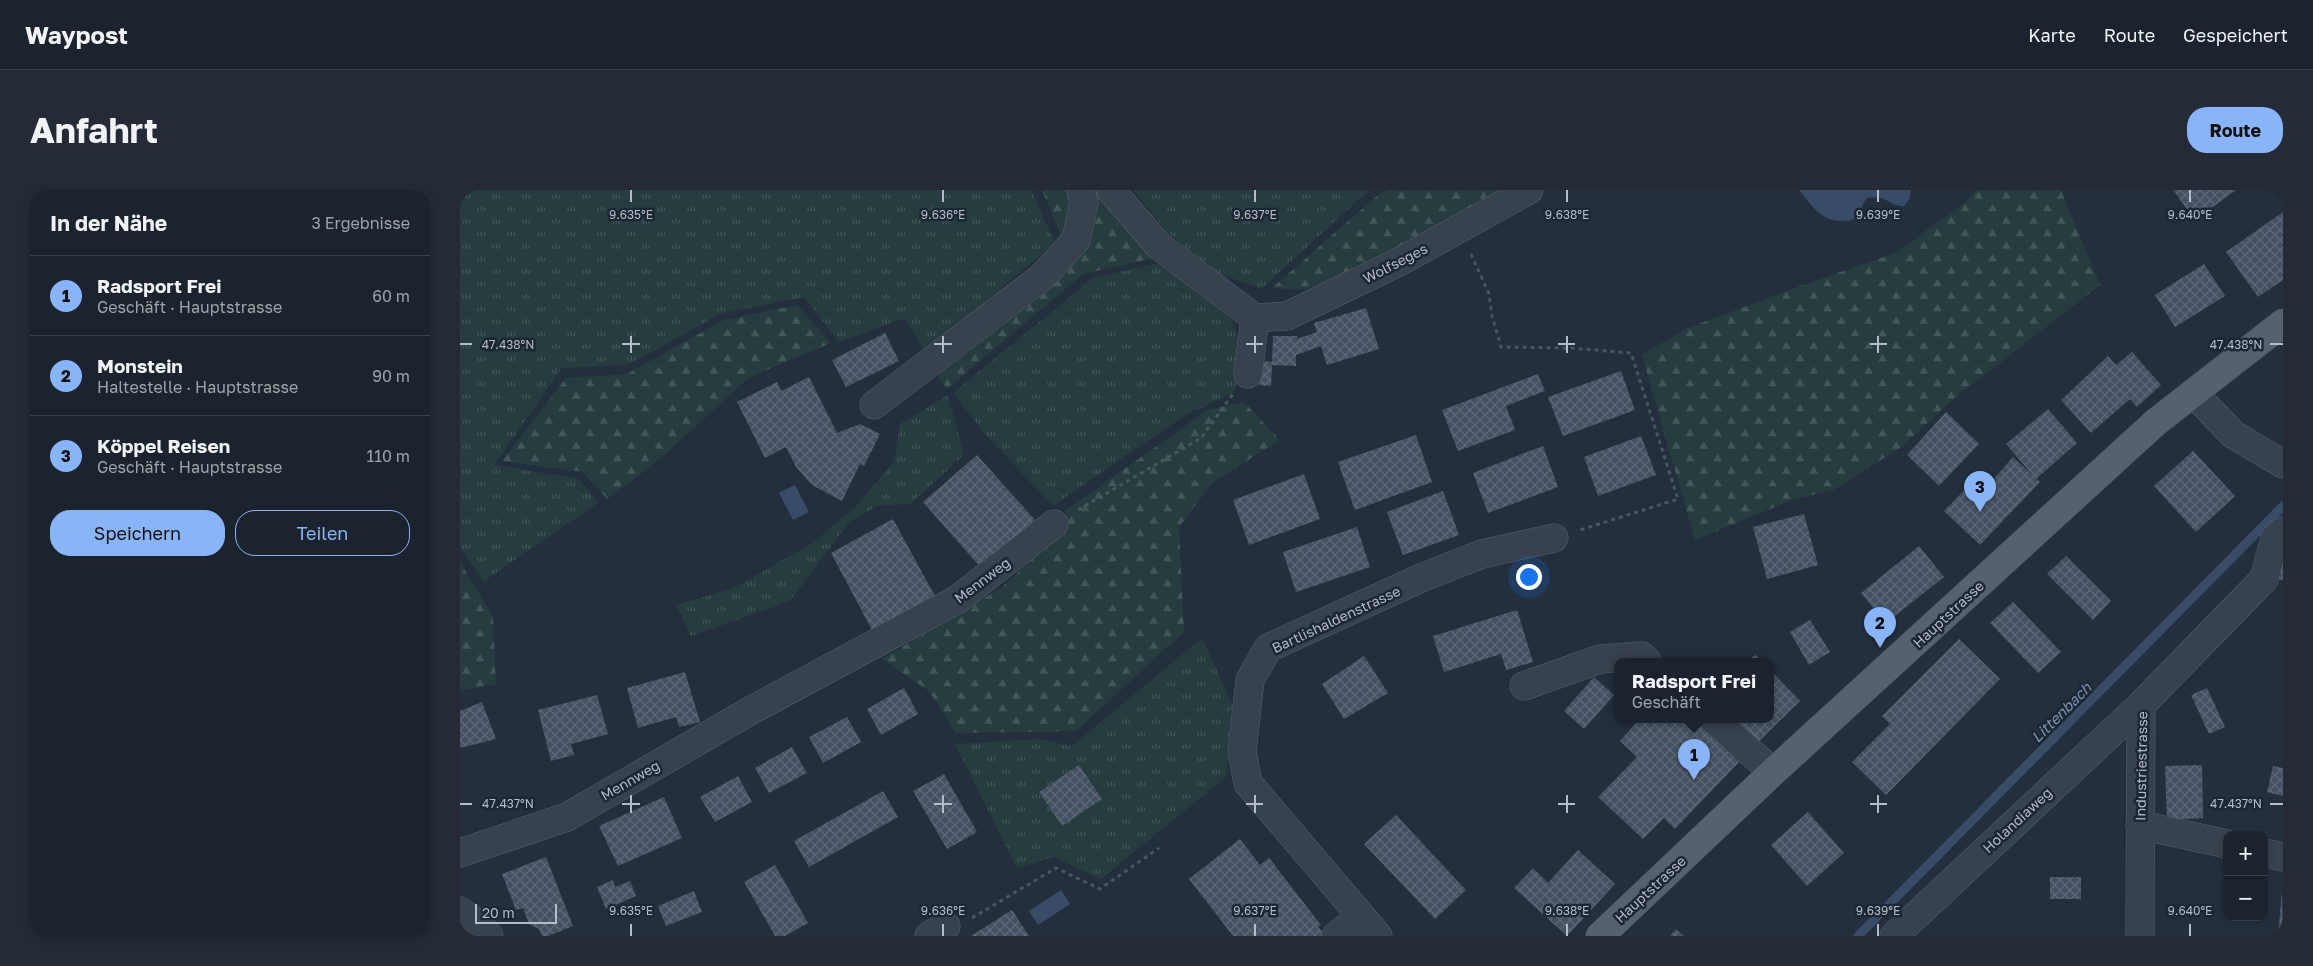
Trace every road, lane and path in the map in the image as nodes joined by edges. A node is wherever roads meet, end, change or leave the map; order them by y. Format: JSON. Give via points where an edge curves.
{"nodes":[{"id":1,"x":1081,"y":190,"type":"edge"},
{"id":2,"x":1111,"y":190,"type":"edge"},
{"id":3,"x":1529,"y":190,"type":"edge"},
{"id":4,"x":1478,"y":269,"type":"dead end"},
{"id":5,"x":1255,"y":318,"type":"junction"},
{"id":6,"x":2283,"y":323,"type":"edge"},
{"id":7,"x":1248,"y":374,"type":"joint"},
{"id":8,"x":2192,"y":393,"type":"junction"},
{"id":9,"x":874,"y":405,"type":"dead end"},
{"id":10,"x":2283,"y":464,"type":"edge"},
{"id":11,"x":1054,"y":524,"type":"joint"},
{"id":12,"x":2283,"y":531,"type":"edge"},
{"id":13,"x":1554,"y":538,"type":"joint"},
{"id":14,"x":1614,"y":658,"type":"edge"},
{"id":15,"x":1614,"y":658,"type":"edge"},
{"id":16,"x":1644,"y":658,"type":"edge"},
{"id":17,"x":1524,"y":686,"type":"dead end"},
{"id":18,"x":2141,"y":705,"type":"junction"},
{"id":19,"x":1718,"y":723,"type":"edge"},
{"id":20,"x":1773,"y":772,"type":"junction"},
{"id":21,"x":2140,"y":825,"type":"junction"},
{"id":22,"x":2223,"y":843,"type":"edge"},
{"id":23,"x":1159,"y":848,"type":"dead end"},
{"id":24,"x":460,"y":853,"type":"edge"},
{"id":25,"x":2268,"y":854,"type":"edge"},
{"id":26,"x":2283,"y":857,"type":"edge"},
{"id":27,"x":460,"y":911,"type":"edge"},
{"id":28,"x":1369,"y":926,"type":"edge"},
{"id":29,"x":938,"y":931,"type":"edge"},
{"id":30,"x":489,"y":936,"type":"edge"},
{"id":31,"x":1336,"y":936,"type":"edge"},
{"id":32,"x":1600,"y":936,"type":"edge"},
{"id":33,"x":1894,"y":936,"type":"edge"},
{"id":34,"x":2140,"y":936,"type":"edge"}],
"edges":[{"from":1,"to":9,"type":"street","via":[[1084,202],[1076,240],[1042,277]]},
{"from":2,"to":5,"type":"street","via":[[1159,246]]},
{"from":3,"to":5,"type":"street","name":"Wolfseges","via":[[1399,262],[1287,316]]},
{"from":4,"to":13,"type":"path","via":[[1489,294],[1501,348],[1570,348],[1632,354],[1678,499]]},
{"from":5,"to":7,"type":"street"},
{"from":6,"to":8,"type":"main road","name":"Hauptstrasse"},
{"from":7,"to":11,"type":"path","via":[[1201,438]]},
{"from":8,"to":10,"type":"street","via":[[2234,435]]},
{"from":8,"to":20,"type":"main road","name":"Hauptstrasse","via":[[2156,422]]},
{"from":11,"to":24,"type":"street","name":"Mennweg","via":[[958,599],[748,712],[567,817]]},
{"from":12,"to":18,"type":"street","name":"Industriestrasse","via":[[2274,538],[2264,579]]},
{"from":13,"to":28,"type":"street","name":"Bartlishaldenstrasse","via":[[1482,554],[1421,578],[1268,648],[1250,680],[1242,752],[1248,783]]},
{"from":14,"to":16,"type":"street"},
{"from":15,"to":17,"type":"street","via":[[1600,659]]},
{"from":18,"to":21,"type":"street","name":"Industriestrasse"},
{"from":18,"to":33,"type":"street","name":"Holandiaweg"},
{"from":19,"to":20,"type":"street"},
{"from":20,"to":32,"type":"main road","name":"Hauptstrasse"},
{"from":21,"to":22,"type":"street"},
{"from":21,"to":34,"type":"street","name":"Industriestrasse"},
{"from":23,"to":29,"type":"path","via":[[1100,888],[1056,868],[958,926]]},
{"from":25,"to":26,"type":"street"},
{"from":27,"to":30,"type":"street"},
{"from":28,"to":31,"type":"street"}]}
